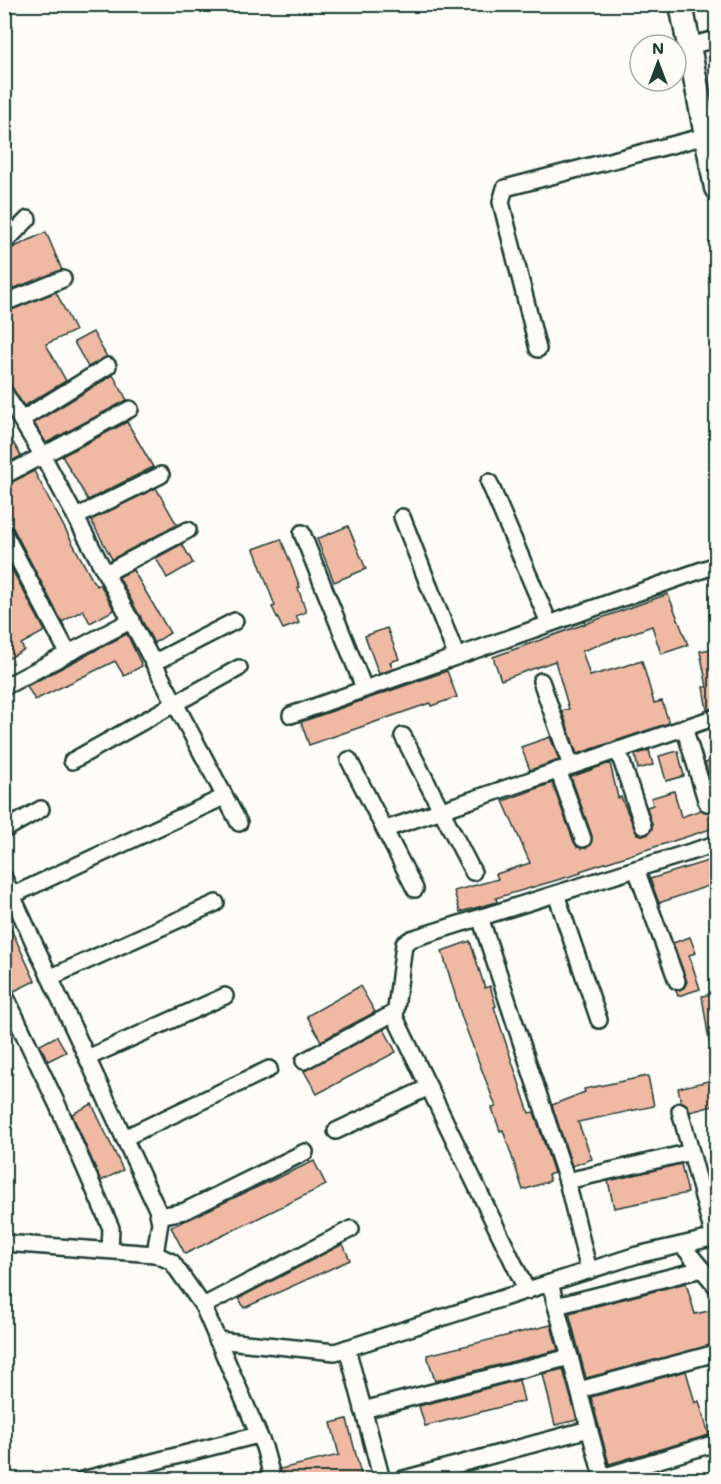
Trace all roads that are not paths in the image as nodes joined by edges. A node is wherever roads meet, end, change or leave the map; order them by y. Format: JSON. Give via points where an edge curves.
{"nodes":[{"id":1,"x":681,"y":4,"type":"edge"},
{"id":2,"x":717,"y":39,"type":"edge"},
{"id":3,"x":689,"y":46,"type":"junction"},
{"id":4,"x":709,"y":123,"type":"edge"},
{"id":5,"x":714,"y":165,"type":"edge"},
{"id":6,"x":717,"y":188,"type":"edge"},
{"id":7,"x":28,"y":219,"type":"dead end"},
{"id":8,"x":4,"y":243,"type":"edge"},
{"id":9,"x":63,"y":279,"type":"dead end"},
{"id":10,"x":4,"y":303,"type":"edge"},
{"id":11,"x":538,"y":349,"type":"dead end"},
{"id":12,"x":108,"y":366,"type":"dead end"},
{"id":13,"x":4,"y":392,"type":"edge"},
{"id":14,"x":130,"y":410,"type":"dead end"},
{"id":15,"x":21,"y":420,"type":"junction"},
{"id":16,"x":43,"y":456,"type":"junction"},
{"id":17,"x":162,"y":475,"type":"dead end"},
{"id":18,"x":4,"y":476,"type":"edge"},
{"id":19,"x":489,"y":482,"type":"dead end"},
{"id":20,"x":76,"y":517,"type":"junction"},
{"id":21,"x":402,"y":517,"type":"dead end"},
{"id":22,"x":188,"y":530,"type":"dead end"},
{"id":23,"x":4,"y":533,"type":"edge"},
{"id":24,"x":302,"y":534,"type":"dead end"},
{"id":25,"x":717,"y":565,"type":"edge"},
{"id":26,"x":106,"y":573,"type":"junction"},
{"id":27,"x":132,"y":620,"type":"junction"},
{"id":28,"x":236,"y":621,"type":"dead end"},
{"id":29,"x":549,"y":623,"type":"junction"},
{"id":30,"x":68,"y":653,"type":"junction"},
{"id":31,"x":456,"y":655,"type":"junction"},
{"id":32,"x":154,"y":662,"type":"junction"},
{"id":33,"x":239,"y":668,"type":"dead end"},
{"id":34,"x":541,"y":681,"type":"dead end"},
{"id":35,"x":4,"y":687,"type":"edge"},
{"id":36,"x":364,"y":688,"type":"junction"},
{"id":37,"x":176,"y":704,"type":"junction"},
{"id":38,"x":291,"y":715,"type":"dead end"},
{"id":39,"x":717,"y":717,"type":"edge"},
{"id":40,"x":684,"y":727,"type":"junction"},
{"id":41,"x":403,"y":736,"type":"dead end"},
{"id":42,"x":618,"y":750,"type":"junction"},
{"id":43,"x":349,"y":760,"type":"dead end"},
{"id":44,"x":72,"y":761,"type":"dead end"},
{"id":45,"x":564,"y":768,"type":"junction"},
{"id":46,"x":224,"y":797,"type":"junction"},
{"id":47,"x":707,"y":803,"type":"dead end"},
{"id":48,"x":41,"y":809,"type":"dead end"},
{"id":49,"x":442,"y":810,"type":"junction"},
{"id":50,"x":239,"y":823,"type":"dead end"},
{"id":51,"x":643,"y":826,"type":"dead end"},
{"id":52,"x":386,"y":829,"type":"junction"},
{"id":53,"x":4,"y":830,"type":"edge"},
{"id":54,"x":583,"y":839,"type":"dead end"},
{"id":55,"x":717,"y":844,"type":"edge"},
{"id":56,"x":636,"y":869,"type":"junction"},
{"id":57,"x":473,"y":872,"type":"dead end"},
{"id":58,"x":4,"y":878,"type":"edge"},
{"id":59,"x":415,"y":889,"type":"dead end"},
{"id":60,"x":556,"y":894,"type":"junction"},
{"id":61,"x":13,"y":895,"type":"junction"},
{"id":62,"x":216,"y":903,"type":"dead end"},
{"id":63,"x":480,"y":917,"type":"junction"},
{"id":64,"x":51,"y":977,"type":"junction"},
{"id":65,"x":676,"y":981,"type":"dead end"},
{"id":66,"x":4,"y":993,"type":"edge"},
{"id":67,"x":225,"y":996,"type":"dead end"},
{"id":68,"x":394,"y":1012,"type":"junction"},
{"id":69,"x":599,"y":1020,"type":"dead end"},
{"id":70,"x":87,"y":1058,"type":"junction"},
{"id":71,"x":304,"y":1061,"type":"dead end"},
{"id":72,"x":269,"y":1069,"type":"dead end"},
{"id":73,"x":429,"y":1087,"type":"junction"},
{"id":74,"x":680,"y":1111,"type":"dead end"},
{"id":75,"x":336,"y":1131,"type":"dead end"},
{"id":76,"x":124,"y":1138,"type":"junction"},
{"id":77,"x":305,"y":1152,"type":"dead end"},
{"id":78,"x":691,"y":1152,"type":"junction"},
{"id":79,"x":567,"y":1181,"type":"junction"},
{"id":80,"x":159,"y":1216,"type":"junction"},
{"id":81,"x":351,"y":1229,"type":"dead end"},
{"id":82,"x":715,"y":1238,"type":"edge"},
{"id":83,"x":4,"y":1243,"type":"edge"},
{"id":84,"x":682,"y":1245,"type":"junction"},
{"id":85,"x":110,"y":1250,"type":"junction"},
{"id":86,"x":155,"y":1254,"type":"junction"},
{"id":87,"x":702,"y":1269,"type":"junction"},
{"id":88,"x":589,"y":1270,"type":"junction"},
{"id":89,"x":550,"y":1283,"type":"junction"},
{"id":90,"x":717,"y":1286,"type":"edge"},
{"id":91,"x":527,"y":1291,"type":"junction"},
{"id":92,"x":203,"y":1306,"type":"junction"},
{"id":93,"x":556,"y":1306,"type":"junction"},
{"id":94,"x":217,"y":1340,"type":"junction"},
{"id":95,"x":347,"y":1348,"type":"junction"},
{"id":96,"x":717,"y":1353,"type":"edge"},
{"id":97,"x":570,"y":1357,"type":"junction"},
{"id":98,"x":579,"y":1390,"type":"junction"},
{"id":99,"x":363,"y":1410,"type":"junction"},
{"id":100,"x":589,"y":1430,"type":"junction"},
{"id":101,"x":258,"y":1435,"type":"junction"},
{"id":102,"x":717,"y":1443,"type":"edge"},
{"id":103,"x":602,"y":1478,"type":"edge"},
{"id":104,"x":82,"y":1479,"type":"edge"},
{"id":105,"x":273,"y":1479,"type":"edge"},
{"id":106,"x":382,"y":1479,"type":"edge"},
{"id":107,"x":400,"y":1479,"type":"edge"}],
"edges":[{"from":1,"to":3,"type":"street"},
{"from":2,"to":3,"type":"street"},
{"from":3,"to":4,"type":"street"},
{"from":4,"to":5,"type":"street"},
{"from":4,"to":11,"type":"street","via":[[505,188],[501,202]]},
{"from":5,"to":6,"type":"street"},
{"from":7,"to":8,"type":"street"},
{"from":9,"to":10,"type":"street"},
{"from":12,"to":15,"type":"street"},
{"from":13,"to":15,"type":"street"},
{"from":14,"to":16,"type":"street"},
{"from":15,"to":16,"type":"street"},
{"from":16,"to":18,"type":"street"},
{"from":16,"to":20,"type":"street"},
{"from":17,"to":20,"type":"street"},
{"from":19,"to":29,"type":"street"},
{"from":20,"to":26,"type":"street"},
{"from":21,"to":31,"type":"street"},
{"from":22,"to":26,"type":"street"},
{"from":23,"to":30,"type":"street"},
{"from":24,"to":36,"type":"street"},
{"from":25,"to":29,"type":"street"},
{"from":26,"to":27,"type":"street"},
{"from":27,"to":30,"type":"street"},
{"from":27,"to":32,"type":"street"},
{"from":28,"to":32,"type":"street"},
{"from":29,"to":31,"type":"street"},
{"from":30,"to":35,"type":"street"},
{"from":31,"to":36,"type":"street"},
{"from":32,"to":37,"type":"street"},
{"from":33,"to":37,"type":"street"},
{"from":34,"to":45,"type":"street"},
{"from":36,"to":38,"type":"street"},
{"from":37,"to":44,"type":"street"},
{"from":37,"to":46,"type":"street"},
{"from":39,"to":40,"type":"street"},
{"from":40,"to":42,"type":"street"},
{"from":40,"to":47,"type":"street"},
{"from":41,"to":49,"type":"street"},
{"from":42,"to":45,"type":"street"},
{"from":42,"to":51,"type":"street"},
{"from":43,"to":52,"type":"street"},
{"from":45,"to":49,"type":"street"},
{"from":45,"to":54,"type":"street"},
{"from":46,"to":50,"type":"street"},
{"from":46,"to":61,"type":"street"},
{"from":48,"to":53,"type":"street"},
{"from":49,"to":52,"type":"street"},
{"from":49,"to":57,"type":"street"},
{"from":52,"to":59,"type":"street"},
{"from":55,"to":56,"type":"street"},
{"from":56,"to":60,"type":"street"},
{"from":56,"to":65,"type":"street"},
{"from":58,"to":61,"type":"street"},
{"from":60,"to":63,"type":"street"},
{"from":60,"to":69,"type":"street"},
{"from":61,"to":64,"type":"street"},
{"from":62,"to":64,"type":"street"},
{"from":63,"to":68,"type":"street","via":[[406,941]]},
{"from":63,"to":79,"type":"street"},
{"from":64,"to":70,"type":"street"},
{"from":66,"to":85,"type":"street","via":[[111,1228]]},
{"from":67,"to":70,"type":"street"},
{"from":68,"to":71,"type":"street"},
{"from":68,"to":73,"type":"street"},
{"from":70,"to":76,"type":"street"},
{"from":72,"to":76,"type":"street"},
{"from":73,"to":75,"type":"street"},
{"from":73,"to":91,"type":"street"},
{"from":74,"to":78,"type":"street"},
{"from":76,"to":80,"type":"street"},
{"from":77,"to":80,"type":"street","via":[[185,1211]]},
{"from":78,"to":79,"type":"street"},
{"from":78,"to":82,"type":"street"},
{"from":79,"to":88,"type":"street"},
{"from":80,"to":86,"type":"street"},
{"from":81,"to":92,"type":"street"},
{"from":82,"to":84,"type":"street"},
{"from":83,"to":85,"type":"street"},
{"from":84,"to":87,"type":"street"},
{"from":84,"to":88,"type":"street"},
{"from":85,"to":86,"type":"street"},
{"from":86,"to":92,"type":"street","via":[[172,1262]]},
{"from":87,"to":90,"type":"street"},
{"from":87,"to":93,"type":"street"},
{"from":88,"to":89,"type":"street"},
{"from":89,"to":91,"type":"street"},
{"from":89,"to":93,"type":"street"},
{"from":91,"to":95,"type":"street"},
{"from":92,"to":94,"type":"street"},
{"from":93,"to":97,"type":"street"},
{"from":94,"to":95,"type":"street","via":[[325,1352]]},
{"from":94,"to":101,"type":"street"},
{"from":95,"to":99,"type":"street"},
{"from":96,"to":98,"type":"street"},
{"from":97,"to":98,"type":"street"},
{"from":97,"to":99,"type":"street"},
{"from":98,"to":100,"type":"street"},
{"from":99,"to":106,"type":"street"},
{"from":100,"to":103,"type":"street"},
{"from":100,"to":107,"type":"street"},
{"from":101,"to":104,"type":"street"},
{"from":101,"to":105,"type":"street"},
{"from":102,"to":103,"type":"street"}]}
